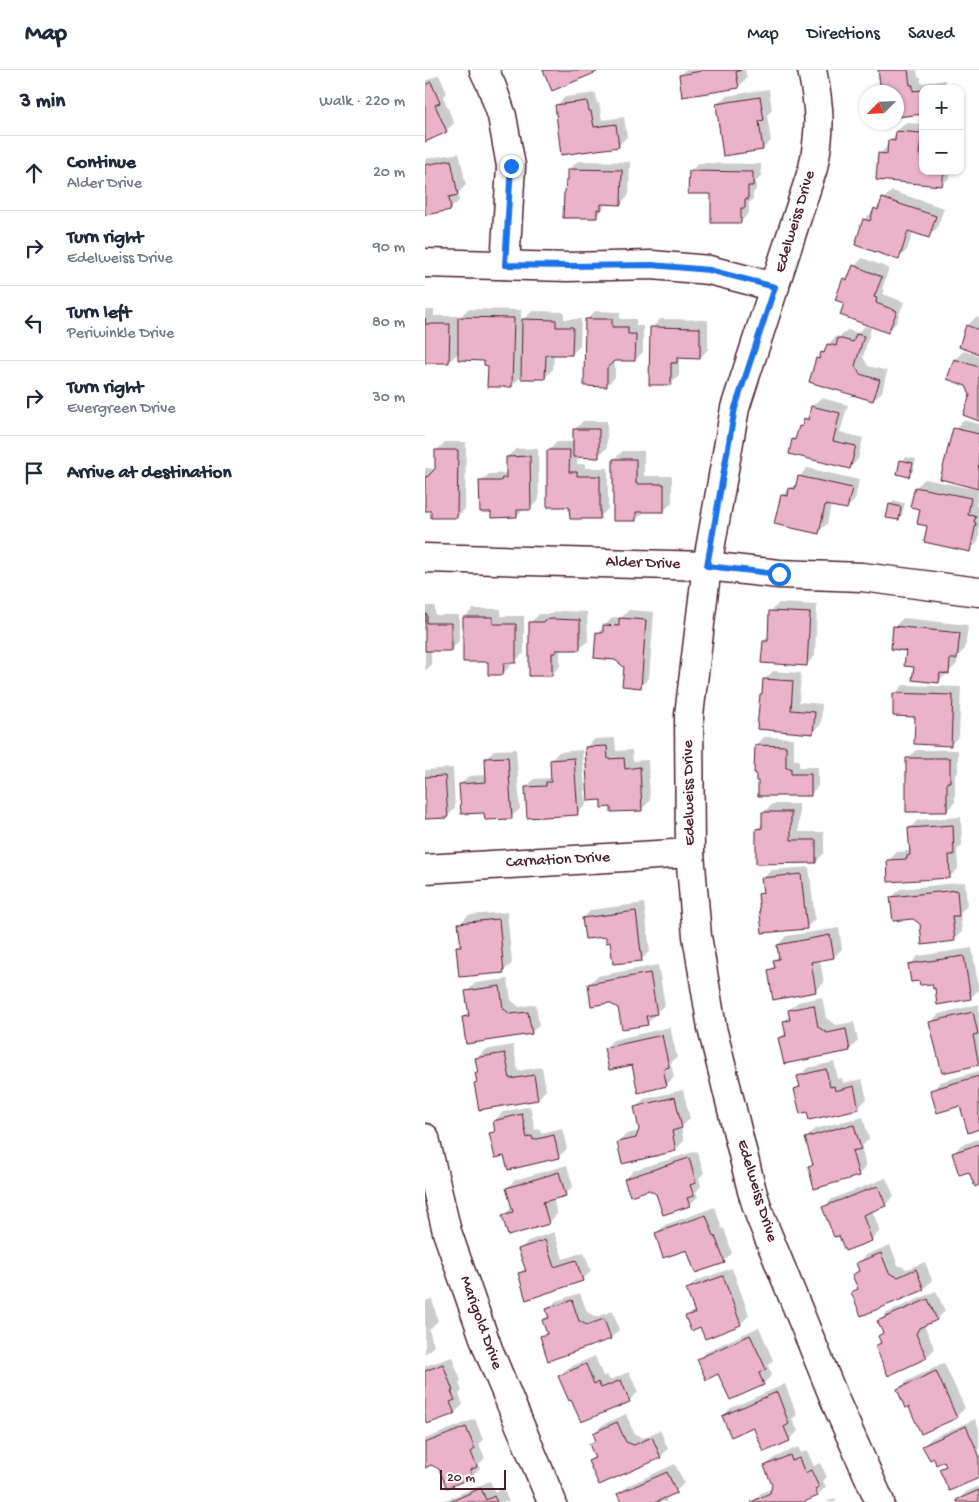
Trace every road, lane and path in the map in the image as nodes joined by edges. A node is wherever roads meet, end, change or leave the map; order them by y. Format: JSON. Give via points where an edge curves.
{"nodes":[{"id":1,"x":483,"y":70,"type":"edge"},
{"id":2,"x":812,"y":70,"type":"edge"},
{"id":3,"x":425,"y":263,"type":"edge"},
{"id":4,"x":505,"y":265,"type":"junction"},
{"id":5,"x":775,"y":287,"type":"junction"},
{"id":6,"x":425,"y":558,"type":"edge"},
{"id":7,"x":707,"y":566,"type":"junction"},
{"id":8,"x":979,"y":592,"type":"edge"},
{"id":9,"x":690,"y":854,"type":"junction"},
{"id":10,"x":425,"y":869,"type":"edge"},
{"id":11,"x":425,"y":1138,"type":"edge"},
{"id":12,"x":552,"y":1502,"type":"edge"},
{"id":13,"x":880,"y":1502,"type":"edge"}],
"edges":[{"from":1,"to":4,"type":"street","via":[[502,116],[511,166]]},
{"from":2,"to":5,"type":"street","name":"Edelweiss Drive","via":[[819,118],[818,144]]},
{"from":3,"to":4,"type":"street"},
{"from":4,"to":5,"type":"street","via":[[652,265],[709,270]]},
{"from":5,"to":7,"type":"street","name":"Edelweiss Drive","via":[[735,408]]},
{"from":6,"to":7,"type":"street","name":"Alder Drive"},
{"from":7,"to":8,"type":"street","name":"Alder Drive","via":[[779,574],[861,576]]},
{"from":7,"to":9,"type":"street","name":"Edelweiss Drive","via":[[689,715]]},
{"from":9,"to":10,"type":"street","name":"Carnation Drive"},
{"from":9,"to":13,"type":"street","name":"Edelweiss Drive","via":[[697,936],[713,1028],[752,1191],[837,1405]]},
{"from":11,"to":12,"type":"street","name":"Marigold Drive","via":[[447,1232],[487,1349]]}]}
